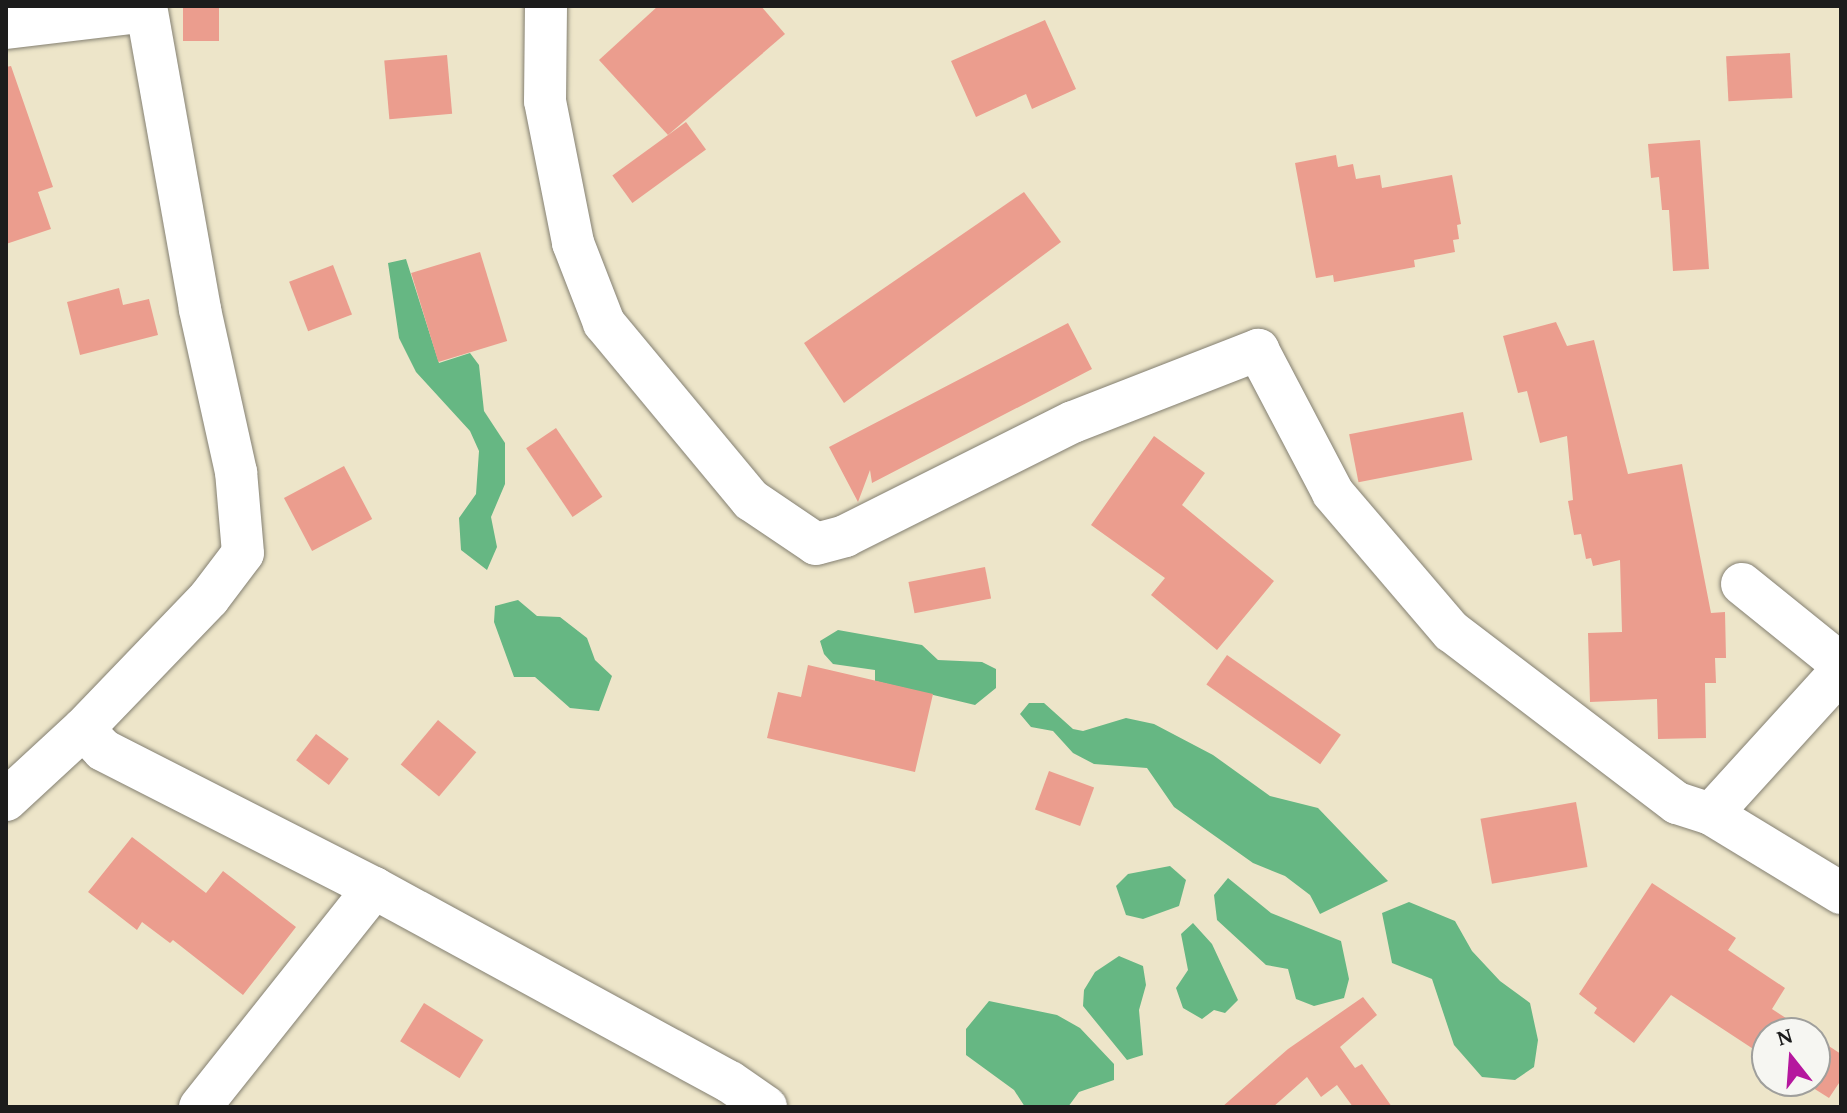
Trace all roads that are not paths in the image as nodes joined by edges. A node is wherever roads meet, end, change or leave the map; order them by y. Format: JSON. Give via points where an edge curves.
{"nodes":[{"id":1,"x":546,"y":6,"type":"edge"},
{"id":2,"x":146,"y":9,"type":"edge"},
{"id":3,"x":6,"y":28,"type":"edge"},
{"id":4,"x":1742,"y":584,"type":"dead end"},
{"id":5,"x":1841,"y":664,"type":"edge"},
{"id":6,"x":1841,"y":671,"type":"edge"},
{"id":7,"x":83,"y":729,"type":"junction"},
{"id":8,"x":6,"y":800,"type":"edge"},
{"id":9,"x":1711,"y":814,"type":"junction"},
{"id":10,"x":374,"y":888,"type":"junction"},
{"id":11,"x":1841,"y":893,"type":"edge"},
{"id":12,"x":200,"y":1107,"type":"edge"},
{"id":13,"x":766,"y":1107,"type":"edge"}],
"edges":[{"from":1,"to":9,"type":"street","via":[[545,101],[573,243],[604,323],[751,500],[816,544],[845,536],[1073,422],[1258,350],[1333,493],[1451,631],[1677,803]]},
{"from":2,"to":3,"type":"street"},
{"from":2,"to":7,"type":"street","via":[[200,309],[236,472],[243,553],[209,598]]},
{"from":4,"to":5,"type":"street"},
{"from":6,"to":9,"type":"street"},
{"from":7,"to":8,"type":"street"},
{"from":7,"to":10,"type":"street","via":[[103,750]]},
{"from":9,"to":11,"type":"street"},
{"from":10,"to":12,"type":"street"},
{"from":10,"to":13,"type":"street","via":[[730,1082]]}]}
